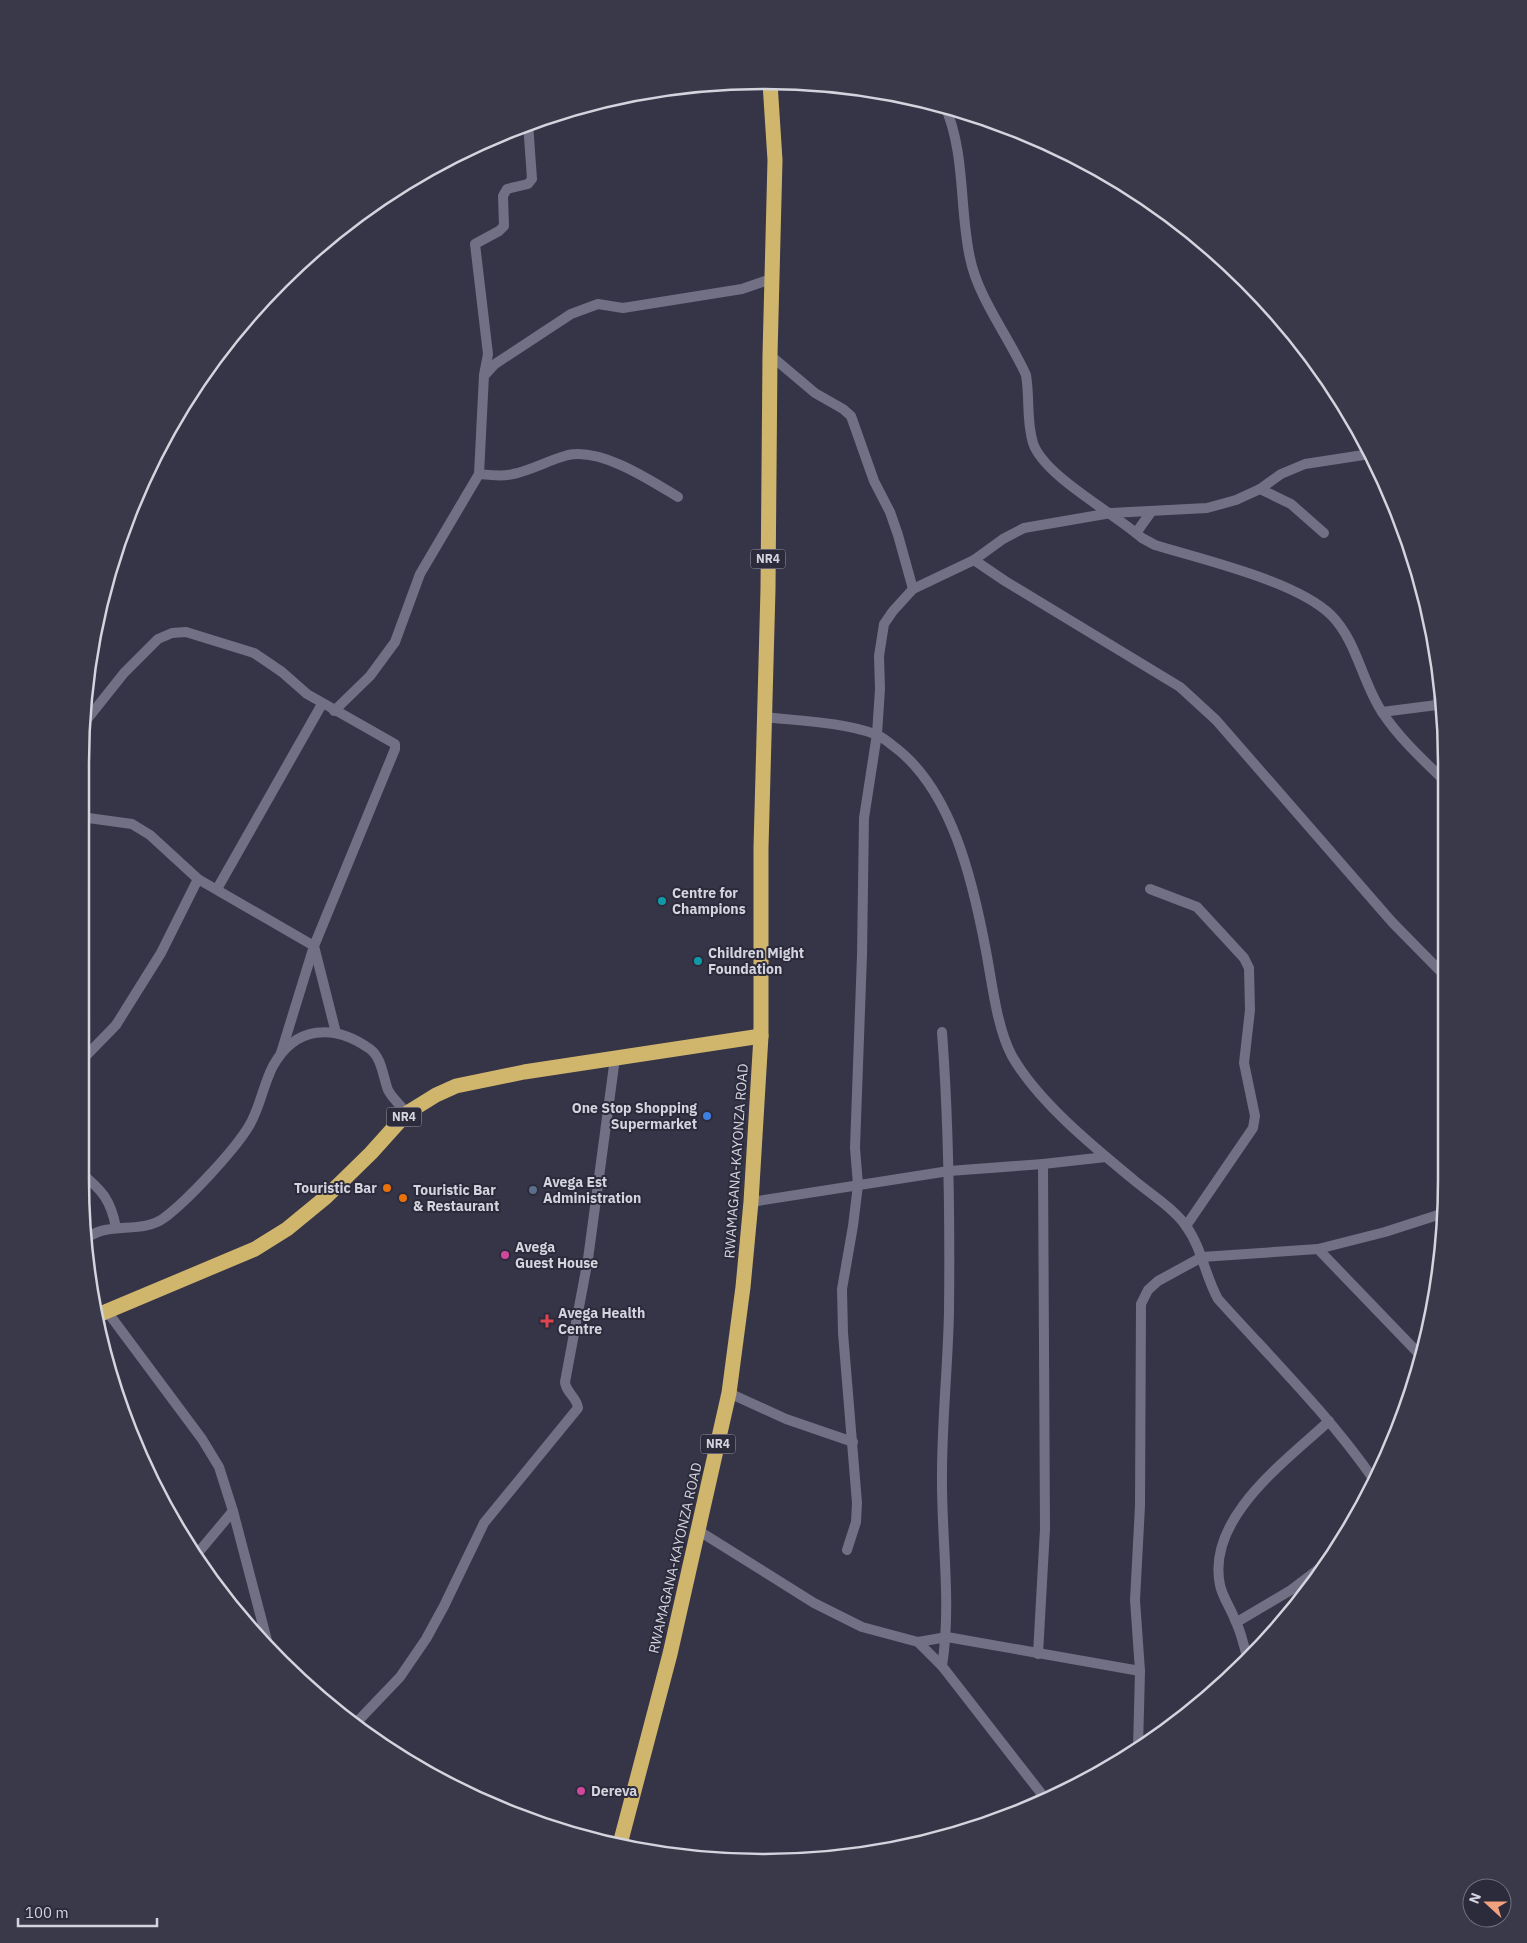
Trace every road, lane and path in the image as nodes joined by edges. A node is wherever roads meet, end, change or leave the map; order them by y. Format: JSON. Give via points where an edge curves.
{"nodes":[{"id":1,"x":770,"y":89,"type":"edge"},
{"id":2,"x":949,"y":115,"type":"edge"},
{"id":3,"x":529,"y":132,"type":"edge"},
{"id":4,"x":771,"y":279,"type":"junction"},
{"id":5,"x":770,"y":354,"type":"junction"},
{"id":6,"x":484,"y":375,"type":"junction"},
{"id":7,"x":1364,"y":455,"type":"edge"},
{"id":8,"x":478,"y":474,"type":"junction"},
{"id":9,"x":1260,"y":489,"type":"junction"},
{"id":10,"x":678,"y":498,"type":"dead end"},
{"id":11,"x":1151,"y":512,"type":"junction"},
{"id":12,"x":1112,"y":513,"type":"junction"},
{"id":13,"x":1136,"y":532,"type":"junction"},
{"id":14,"x":1324,"y":533,"type":"dead end"},
{"id":15,"x":974,"y":560,"type":"junction"},
{"id":16,"x":913,"y":590,"type":"junction"},
{"id":17,"x":322,"y":704,"type":"junction"},
{"id":18,"x":1435,"y":704,"type":"edge"},
{"id":19,"x":334,"y":711,"type":"junction"},
{"id":20,"x":1382,"y":712,"type":"junction"},
{"id":21,"x":90,"y":715,"type":"edge"},
{"id":22,"x":764,"y":717,"type":"junction"},
{"id":23,"x":877,"y":734,"type":"junction"},
{"id":24,"x":1438,"y":774,"type":"edge"},
{"id":25,"x":89,"y":818,"type":"edge"},
{"id":26,"x":198,"y":879,"type":"junction"},
{"id":27,"x":217,"y":889,"type":"junction"},
{"id":28,"x":1150,"y":889,"type":"dead end"},
{"id":29,"x":314,"y":946,"type":"junction"},
{"id":30,"x":1438,"y":969,"type":"edge"},
{"id":31,"x":336,"y":1032,"type":"junction"},
{"id":32,"x":942,"y":1032,"type":"dead end"},
{"id":33,"x":761,"y":1036,"type":"junction"},
{"id":34,"x":89,"y":1053,"type":"edge"},
{"id":35,"x":280,"y":1057,"type":"junction"},
{"id":36,"x":615,"y":1058,"type":"junction"},
{"id":37,"x":407,"y":1113,"type":"junction"},
{"id":38,"x":1106,"y":1157,"type":"junction"},
{"id":39,"x":1043,"y":1164,"type":"junction"},
{"id":40,"x":949,"y":1170,"type":"junction"},
{"id":41,"x":89,"y":1180,"type":"edge"},
{"id":42,"x":858,"y":1185,"type":"junction"},
{"id":43,"x":752,"y":1202,"type":"junction"},
{"id":44,"x":1437,"y":1215,"type":"edge"},
{"id":45,"x":1186,"y":1226,"type":"junction"},
{"id":46,"x":116,"y":1228,"type":"junction"},
{"id":47,"x":91,"y":1236,"type":"edge"},
{"id":48,"x":1318,"y":1249,"type":"junction"},
{"id":49,"x":1202,"y":1257,"type":"junction"},
{"id":50,"x":102,"y":1312,"type":"edge"},
{"id":51,"x":1416,"y":1351,"type":"edge"},
{"id":52,"x":729,"y":1393,"type":"junction"},
{"id":53,"x":1329,"y":1421,"type":"junction"},
{"id":54,"x":852,"y":1442,"type":"junction"},
{"id":55,"x":1370,"y":1475,"type":"edge"},
{"id":56,"x":233,"y":1512,"type":"junction"},
{"id":57,"x":699,"y":1531,"type":"junction"},
{"id":58,"x":847,"y":1550,"type":"dead end"},
{"id":59,"x":200,"y":1551,"type":"edge"},
{"id":60,"x":1309,"y":1577,"type":"edge"},
{"id":61,"x":1291,"y":1590,"type":"junction"},
{"id":62,"x":1295,"y":1595,"type":"edge"},
{"id":63,"x":1237,"y":1622,"type":"junction"},
{"id":64,"x":265,"y":1634,"type":"edge"},
{"id":65,"x":946,"y":1637,"type":"junction"},
{"id":66,"x":918,"y":1642,"type":"junction"},
{"id":67,"x":1246,"y":1652,"type":"edge"},
{"id":68,"x":1038,"y":1654,"type":"junction"},
{"id":69,"x":942,"y":1666,"type":"junction"},
{"id":70,"x":1140,"y":1671,"type":"junction"},
{"id":71,"x":359,"y":1720,"type":"edge"},
{"id":72,"x":1138,"y":1741,"type":"edge"},
{"id":73,"x":1042,"y":1794,"type":"edge"},
{"id":74,"x":621,"y":1839,"type":"edge"}],
"edges":[{"from":1,"to":4,"type":"highway","number":"NR4","via":[[775,160]]},
{"from":2,"to":12,"type":"street","via":[[959,167],[970,259],[979,285],[1026,375],[1033,443],[1040,458],[1069,484]]},
{"from":3,"to":6,"type":"street","via":[[532,179],[528,184],[507,189],[502,196],[504,226],[474,244],[488,354]]},
{"from":4,"to":5,"type":"highway","number":"NR4"},
{"from":4,"to":6,"type":"street","via":[[742,288],[623,308],[598,304],[571,314],[495,364]]},
{"from":5,"to":16,"type":"street","via":[[815,393],[851,416],[874,481],[890,512]]},
{"from":5,"to":22,"type":"highway","number":"NR4"},
{"from":6,"to":8,"type":"street"},
{"from":7,"to":9,"type":"street","via":[[1305,464],[1281,474]]},
{"from":8,"to":10,"type":"street","via":[[512,475],[569,455],[585,455],[600,457],[622,467]]},
{"from":8,"to":19,"type":"street","via":[[420,574],[395,642],[370,676]]},
{"from":9,"to":11,"type":"street","via":[[1207,508]]},
{"from":9,"to":14,"type":"street","via":[[1291,504]]},
{"from":11,"to":12,"type":"street"},
{"from":11,"to":13,"type":"street"},
{"from":12,"to":13,"type":"street"},
{"from":12,"to":15,"type":"street","via":[[1024,528],[1002,539]]},
{"from":13,"to":20,"type":"street","via":[[1155,545],[1270,582],[1315,601],[1332,616],[1353,649]]},
{"from":15,"to":16,"type":"street"},
{"from":15,"to":30,"type":"street","via":[[1180,687],[1216,720],[1392,922]]},
{"from":16,"to":23,"type":"street","via":[[884,624],[879,656]]},
{"from":17,"to":19,"type":"street"},
{"from":17,"to":21,"type":"street","via":[[254,653],[186,632],[172,633],[158,640],[124,673]]},
{"from":17,"to":27,"type":"street"},
{"from":18,"to":20,"type":"street"},
{"from":19,"to":29,"type":"street","via":[[391,740],[395,749]]},
{"from":20,"to":24,"type":"street","via":[[1414,752]]},
{"from":22,"to":23,"type":"street"},
{"from":22,"to":33,"type":"highway","number":"NR4"},
{"from":23,"to":38,"type":"street","via":[[907,756],[947,816],[962,853],[997,1011],[1012,1055],[1039,1093]]},
{"from":23,"to":42,"type":"street","via":[[864,818],[854,1148]]},
{"from":25,"to":26,"type":"street","via":[[132,824],[150,835]]},
{"from":26,"to":27,"type":"street"},
{"from":26,"to":34,"type":"street","via":[[161,953],[116,1025]]},
{"from":27,"to":29,"type":"street"},
{"from":28,"to":45,"type":"street","via":[[1197,906],[1238,950],[1249,968],[1250,1010],[1244,1063],[1255,1116],[1254,1128]]},
{"from":29,"to":31,"type":"street"},
{"from":29,"to":35,"type":"street"},
{"from":31,"to":35,"type":"street","via":[[302,1036]]},
{"from":31,"to":37,"type":"street","via":[[370,1049],[377,1056],[389,1091]]},
{"from":32,"to":40,"type":"street"},
{"from":33,"to":36,"type":"highway","number":"NR4"},
{"from":33,"to":43,"type":"highway","name":"RWAMAGANA-KAYONZA ROAD","number":"NR4"},
{"from":35,"to":46,"type":"street","via":[[250,1124],[182,1202],[163,1219],[150,1225]]},
{"from":36,"to":37,"type":"highway","number":"NR4","via":[[456,1086]]},
{"from":36,"to":71,"type":"street","via":[[588,1259],[565,1382],[578,1402],[578,1408],[484,1523],[426,1639],[400,1677]]},
{"from":37,"to":50,"type":"highway","number":"NR4","via":[[326,1197],[287,1230],[255,1249]]},
{"from":38,"to":39,"type":"street"},
{"from":38,"to":45,"type":"street"},
{"from":39,"to":40,"type":"street"},
{"from":39,"to":68,"type":"street","via":[[1045,1529]]},
{"from":40,"to":42,"type":"street"},
{"from":40,"to":65,"type":"street","via":[[949,1312],[942,1474]]},
{"from":41,"to":46,"type":"street","via":[[101,1190],[113,1211]]},
{"from":42,"to":43,"type":"street"},
{"from":42,"to":54,"type":"street","via":[[842,1289]]},
{"from":43,"to":52,"type":"highway","name":"RWAMAGANA-KAYONZA ROAD","number":"NR4"},
{"from":44,"to":48,"type":"street"},
{"from":45,"to":49,"type":"street"},
{"from":46,"to":47,"type":"street"},
{"from":48,"to":49,"type":"street"},
{"from":48,"to":51,"type":"street"},
{"from":49,"to":53,"type":"street","via":[[1209,1284],[1218,1300]]},
{"from":49,"to":70,"type":"street","via":[[1158,1281],[1148,1290],[1141,1304],[1140,1506],[1135,1600]]},
{"from":50,"to":56,"type":"street","via":[[202,1439],[219,1467]]},
{"from":52,"to":54,"type":"street"},
{"from":52,"to":57,"type":"highway","name":"RWAMAGANA-KAYONZA ROAD","number":"NR4"},
{"from":53,"to":55,"type":"street"},
{"from":53,"to":63,"type":"street","via":[[1246,1500],[1227,1530],[1218,1560],[1220,1586]]},
{"from":54,"to":58,"type":"street","via":[[856,1522]]},
{"from":56,"to":59,"type":"street"},
{"from":56,"to":64,"type":"street"},
{"from":57,"to":66,"type":"street","via":[[822,1607],[862,1627]]},
{"from":57,"to":74,"type":"highway","name":"RWAMAGANA-KAYONZA ROAD","number":"NR4"},
{"from":60,"to":61,"type":"street"},
{"from":61,"to":62,"type":"street"},
{"from":61,"to":63,"type":"street"},
{"from":63,"to":67,"type":"street"},
{"from":65,"to":66,"type":"street"},
{"from":65,"to":68,"type":"street"},
{"from":65,"to":69,"type":"street"},
{"from":66,"to":69,"type":"street"},
{"from":68,"to":70,"type":"street"},
{"from":69,"to":73,"type":"street"},
{"from":70,"to":72,"type":"street"}]}
